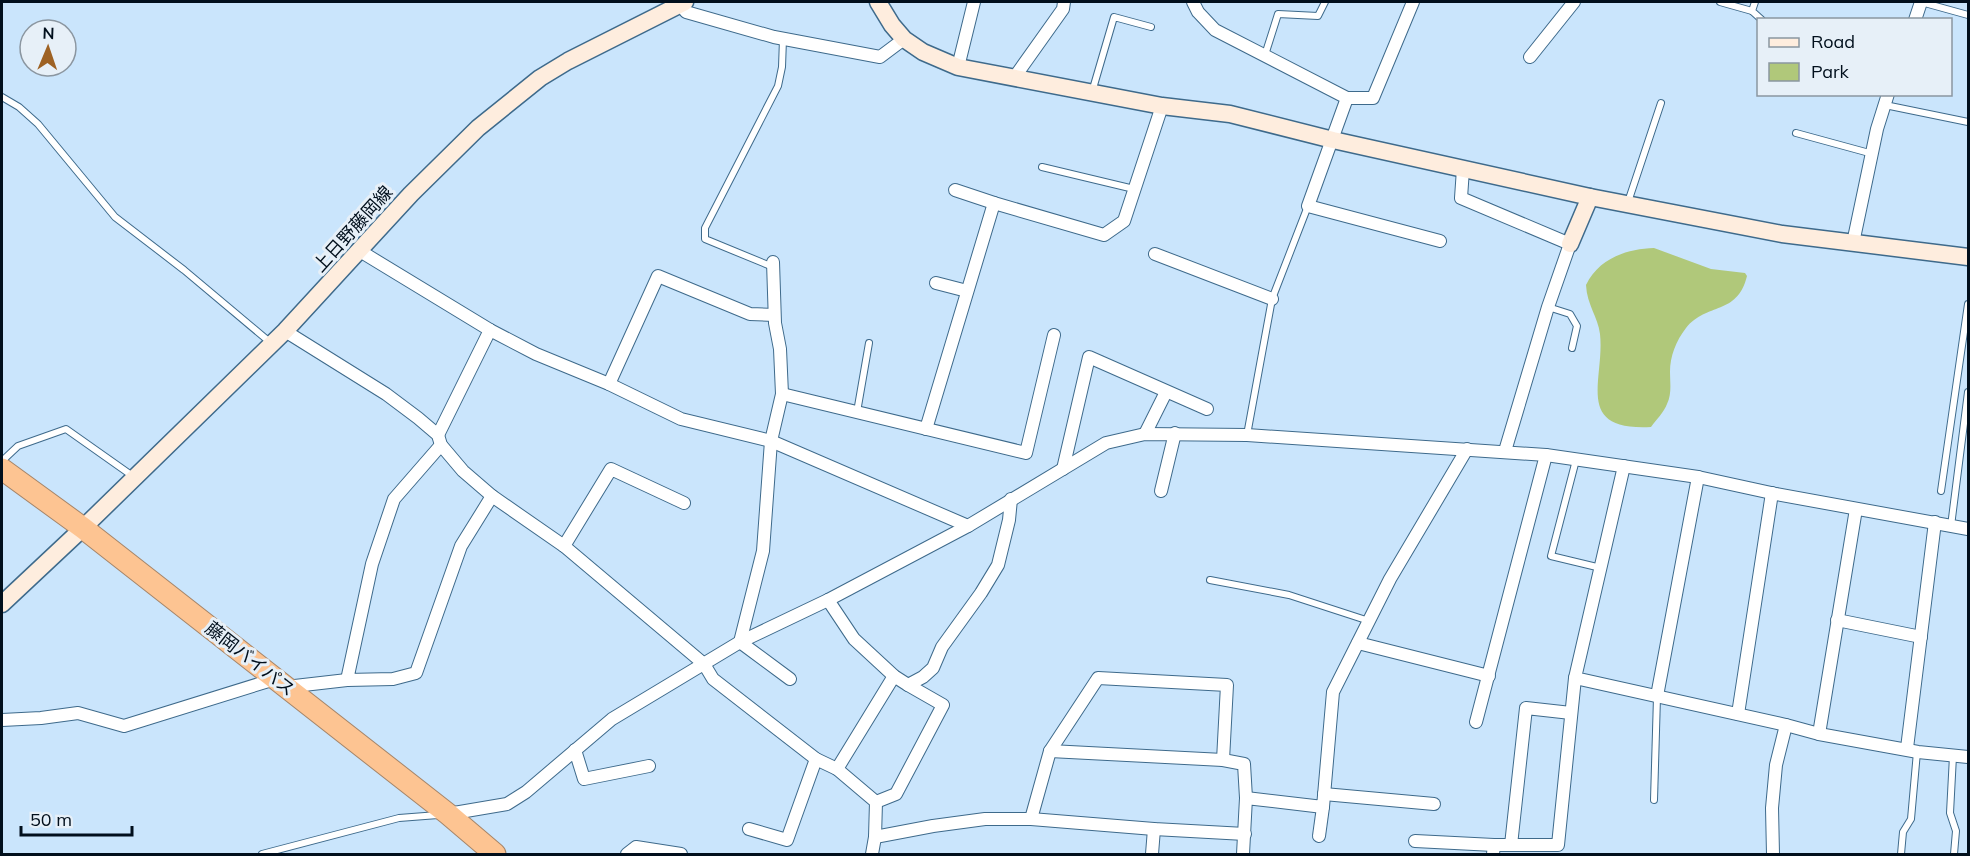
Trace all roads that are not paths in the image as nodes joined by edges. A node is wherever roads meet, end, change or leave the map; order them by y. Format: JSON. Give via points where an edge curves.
{"nodes":[{"id":1,"x":878,"y":2,"type":"edge"},
{"id":2,"x":974,"y":2,"type":"edge"},
{"id":3,"x":1064,"y":2,"type":"edge"},
{"id":4,"x":1193,"y":2,"type":"edge"},
{"id":5,"x":1325,"y":2,"type":"edge"},
{"id":6,"x":1413,"y":2,"type":"edge"},
{"id":7,"x":1574,"y":2,"type":"edge"},
{"id":8,"x":1720,"y":2,"type":"edge"},
{"id":9,"x":1755,"y":2,"type":"edge"},
{"id":10,"x":1921,"y":2,"type":"edge"},
{"id":11,"x":683,"y":3,"type":"edge"},
{"id":12,"x":1752,"y":11,"type":"junction"},
{"id":13,"x":1968,"y":15,"type":"edge"},
{"id":14,"x":1760,"y":18,"type":"edge"},
{"id":15,"x":1916,"y":18,"type":"edge"},
{"id":16,"x":1151,"y":27,"type":"dead end"},
{"id":17,"x":783,"y":39,"type":"junction"},
{"id":18,"x":904,"y":39,"type":"junction"},
{"id":19,"x":1265,"y":56,"type":"junction"},
{"id":20,"x":1530,"y":57,"type":"dead end"},
{"id":21,"x":958,"y":67,"type":"junction"},
{"id":22,"x":1014,"y":78,"type":"junction"},
{"id":23,"x":1092,"y":93,"type":"junction"},
{"id":24,"x":2,"y":97,"type":"edge"},
{"id":25,"x":1347,"y":98,"type":"junction"},
{"id":26,"x":1886,"y":100,"type":"edge"},
{"id":27,"x":1661,"y":103,"type":"dead end"},
{"id":28,"x":1162,"y":106,"type":"junction"},
{"id":29,"x":1968,"y":122,"type":"edge"},
{"id":30,"x":1796,"y":133,"type":"dead end"},
{"id":31,"x":1333,"y":140,"type":"junction"},
{"id":32,"x":1873,"y":154,"type":"junction"},
{"id":33,"x":1042,"y":167,"type":"dead end"},
{"id":34,"x":1463,"y":169,"type":"junction"},
{"id":35,"x":1134,"y":189,"type":"junction"},
{"id":36,"x":955,"y":190,"type":"dead end"},
{"id":37,"x":1590,"y":197,"type":"junction"},
{"id":38,"x":994,"y":203,"type":"junction"},
{"id":39,"x":1627,"y":204,"type":"junction"},
{"id":40,"x":1308,"y":206,"type":"junction"},
{"id":41,"x":1440,"y":241,"type":"dead end"},
{"id":42,"x":1852,"y":243,"type":"junction"},
{"id":43,"x":1570,"y":244,"type":"junction"},
{"id":44,"x":360,"y":251,"type":"junction"},
{"id":45,"x":1155,"y":254,"type":"dead end"},
{"id":46,"x":1968,"y":257,"type":"edge"},
{"id":47,"x":773,"y":264,"type":"joint"},
{"id":48,"x":936,"y":283,"type":"dead end"},
{"id":49,"x":968,"y":291,"type":"junction"},
{"id":50,"x":1272,"y":298,"type":"junction"},
{"id":51,"x":1968,"y":304,"type":"edge"},
{"id":52,"x":1548,"y":307,"type":"junction"},
{"id":53,"x":774,"y":315,"type":"junction"},
{"id":54,"x":490,"y":330,"type":"junction"},
{"id":55,"x":285,"y":331,"type":"junction"},
{"id":56,"x":1054,"y":335,"type":"dead end"},
{"id":57,"x":869,"y":343,"type":"dead end"},
{"id":58,"x":271,"y":344,"type":"junction"},
{"id":59,"x":1572,"y":348,"type":"dead end"},
{"id":60,"x":609,"y":384,"type":"junction"},
{"id":61,"x":1166,"y":392,"type":"junction"},
{"id":62,"x":1968,"y":392,"type":"edge"},
{"id":63,"x":782,"y":394,"type":"junction"},
{"id":64,"x":1206,"y":409,"type":"dead end"},
{"id":65,"x":857,"y":412,"type":"junction"},
{"id":66,"x":926,"y":429,"type":"junction"},
{"id":67,"x":1175,"y":433,"type":"junction"},
{"id":68,"x":1145,"y":434,"type":"junction"},
{"id":69,"x":1247,"y":435,"type":"junction"},
{"id":70,"x":439,"y":440,"type":"junction"},
{"id":71,"x":771,"y":441,"type":"junction"},
{"id":72,"x":1467,"y":449,"type":"junction"},
{"id":73,"x":1505,"y":451,"type":"junction"},
{"id":74,"x":1546,"y":455,"type":"junction"},
{"id":75,"x":1576,"y":459,"type":"junction"},
{"id":76,"x":2,"y":461,"type":"edge"},
{"id":77,"x":1624,"y":466,"type":"junction"},
{"id":78,"x":2,"y":469,"type":"edge"},
{"id":79,"x":1063,"y":469,"type":"junction"},
{"id":80,"x":135,"y":477,"type":"junction"},
{"id":81,"x":1698,"y":477,"type":"junction"},
{"id":82,"x":1161,"y":491,"type":"dead end"},
{"id":83,"x":1941,"y":491,"type":"dead end"},
{"id":84,"x":1772,"y":493,"type":"junction"},
{"id":85,"x":492,"y":496,"type":"junction"},
{"id":86,"x":1011,"y":499,"type":"junction"},
{"id":87,"x":684,"y":503,"type":"dead end"},
{"id":88,"x":1856,"y":508,"type":"junction"},
{"id":89,"x":1935,"y":522,"type":"junction"},
{"id":90,"x":968,"y":526,"type":"junction"},
{"id":91,"x":1951,"y":526,"type":"junction"},
{"id":92,"x":83,"y":528,"type":"junction"},
{"id":93,"x":1968,"y":529,"type":"edge"},
{"id":94,"x":564,"y":546,"type":"junction"},
{"id":95,"x":1601,"y":568,"type":"junction"},
{"id":96,"x":1210,"y":580,"type":"dead end"},
{"id":97,"x":828,"y":600,"type":"junction"},
{"id":98,"x":2,"y":603,"type":"edge"},
{"id":99,"x":1837,"y":620,"type":"junction"},
{"id":100,"x":1369,"y":621,"type":"junction"},
{"id":101,"x":1921,"y":637,"type":"junction"},
{"id":102,"x":740,"y":642,"type":"junction"},
{"id":103,"x":1358,"y":643,"type":"junction"},
{"id":104,"x":704,"y":664,"type":"junction"},
{"id":105,"x":1489,"y":675,"type":"junction"},
{"id":106,"x":894,"y":676,"type":"junction"},
{"id":107,"x":1575,"y":678,"type":"junction"},
{"id":108,"x":790,"y":679,"type":"dead end"},
{"id":109,"x":347,"y":680,"type":"junction"},
{"id":110,"x":280,"y":683,"type":"junction"},
{"id":111,"x":908,"y":685,"type":"junction"},
{"id":112,"x":1657,"y":696,"type":"junction"},
{"id":113,"x":1571,"y":713,"type":"junction"},
{"id":114,"x":1738,"y":714,"type":"junction"},
{"id":115,"x":2,"y":720,"type":"edge"},
{"id":116,"x":1476,"y":722,"type":"dead end"},
{"id":117,"x":1786,"y":725,"type":"junction"},
{"id":118,"x":1819,"y":734,"type":"junction"},
{"id":119,"x":575,"y":750,"type":"junction"},
{"id":120,"x":1912,"y":750,"type":"junction"},
{"id":121,"x":1050,"y":751,"type":"junction"},
{"id":122,"x":1953,"y":756,"type":"junction"},
{"id":123,"x":1968,"y":757,"type":"edge"},
{"id":124,"x":816,"y":759,"type":"junction"},
{"id":125,"x":1223,"y":760,"type":"junction"},
{"id":126,"x":649,"y":766,"type":"dead end"},
{"id":127,"x":837,"y":770,"type":"junction"},
{"id":128,"x":1246,"y":798,"type":"junction"},
{"id":129,"x":1323,"y":800,"type":"junction"},
{"id":130,"x":1654,"y":800,"type":"dead end"},
{"id":131,"x":876,"y":802,"type":"junction"},
{"id":132,"x":1434,"y":804,"type":"dead end"},
{"id":133,"x":448,"y":814,"type":"junction"},
{"id":134,"x":1031,"y":819,"type":"junction"},
{"id":135,"x":749,"y":829,"type":"dead end"},
{"id":136,"x":1154,"y":829,"type":"junction"},
{"id":137,"x":1245,"y":834,"type":"junction"},
{"id":138,"x":1319,"y":836,"type":"dead end"},
{"id":139,"x":875,"y":837,"type":"junction"},
{"id":140,"x":1415,"y":841,"type":"dead end"},
{"id":141,"x":1511,"y":845,"type":"junction"},
{"id":142,"x":1494,"y":850,"type":"edge"},
{"id":143,"x":681,"y":854,"type":"edge"},
{"id":144,"x":262,"y":855,"type":"edge"},
{"id":145,"x":495,"y":855,"type":"edge"},
{"id":146,"x":627,"y":855,"type":"edge"},
{"id":147,"x":872,"y":855,"type":"edge"},
{"id":148,"x":1152,"y":855,"type":"edge"},
{"id":149,"x":1243,"y":855,"type":"edge"},
{"id":150,"x":1773,"y":855,"type":"edge"},
{"id":151,"x":1901,"y":855,"type":"edge"},
{"id":152,"x":1954,"y":855,"type":"edge"}],
"edges":[{"from":1,"to":18,"type":"street"},
{"from":2,"to":21,"type":"street"},
{"from":3,"to":22,"type":"street"},
{"from":4,"to":19,"type":"street","via":[[1215,30]]},
{"from":5,"to":19,"type":"lane","via":[[1318,16],[1278,14]]},
{"from":6,"to":25,"type":"street","via":[[1373,98]]},
{"from":7,"to":20,"type":"street"},
{"from":8,"to":12,"type":"lane"},
{"from":9,"to":12,"type":"lane"},
{"from":10,"to":13,"type":"lane"},
{"from":10,"to":15,"type":"street"},
{"from":11,"to":17,"type":"street","via":[[686,12]]},
{"from":11,"to":44,"type":"street","name":"上日野藤岡線","via":[[568,61],[508,102],[443,161]]},
{"from":12,"to":14,"type":"lane"},
{"from":16,"to":23,"type":"lane","via":[[1114,17]]},
{"from":17,"to":18,"type":"street","via":[[880,57]]},
{"from":17,"to":47,"type":"lane","via":[[778,86],[705,228],[705,239]]},
{"from":18,"to":21,"type":"street"},
{"from":19,"to":25,"type":"street"},
{"from":21,"to":22,"type":"street"},
{"from":22,"to":23,"type":"street"},
{"from":23,"to":28,"type":"street"},
{"from":24,"to":58,"type":"lane","via":[[38,124],[115,217]]},
{"from":25,"to":31,"type":"street"},
{"from":26,"to":29,"type":"lane"},
{"from":26,"to":32,"type":"street"},
{"from":27,"to":39,"type":"lane"},
{"from":28,"to":31,"type":"street","via":[[1230,114]]},
{"from":28,"to":35,"type":"street"},
{"from":30,"to":32,"type":"lane"},
{"from":31,"to":34,"type":"street"},
{"from":31,"to":40,"type":"street"},
{"from":32,"to":42,"type":"street"},
{"from":33,"to":35,"type":"lane"},
{"from":34,"to":37,"type":"street"},
{"from":34,"to":43,"type":"street","via":[[1461,198]]},
{"from":35,"to":38,"type":"street","via":[[1124,221],[1104,235]]},
{"from":36,"to":38,"type":"street"},
{"from":37,"to":39,"type":"street"},
{"from":37,"to":43,"type":"street"},
{"from":38,"to":49,"type":"street"},
{"from":39,"to":42,"type":"street","via":[[1782,234]]},
{"from":40,"to":41,"type":"street"},
{"from":40,"to":50,"type":"lane"},
{"from":42,"to":46,"type":"street"},
{"from":43,"to":52,"type":"street"},
{"from":44,"to":54,"type":"street"},
{"from":44,"to":55,"type":"street","name":"上日野藤岡線"},
{"from":45,"to":50,"type":"street"},
{"from":47,"to":53,"type":"street"},
{"from":48,"to":49,"type":"street"},
{"from":49,"to":66,"type":"street"},
{"from":50,"to":69,"type":"lane"},
{"from":51,"to":83,"type":"lane"},
{"from":52,"to":59,"type":"lane","via":[[1570,314],[1577,326]]},
{"from":52,"to":73,"type":"street"},
{"from":53,"to":60,"type":"street","via":[[750,314],[658,276]]},
{"from":53,"to":63,"type":"street"},
{"from":54,"to":60,"type":"street"},
{"from":54,"to":70,"type":"street"},
{"from":55,"to":58,"type":"street","name":"上日野藤岡線"},
{"from":55,"to":70,"type":"street","via":[[386,394]]},
{"from":56,"to":66,"type":"street","via":[[1026,453]]},
{"from":57,"to":65,"type":"lane"},
{"from":58,"to":80,"type":"street","name":"上日野藤岡線"},
{"from":60,"to":71,"type":"street","via":[[681,420]]},
{"from":61,"to":64,"type":"street"},
{"from":61,"to":68,"type":"street"},
{"from":61,"to":79,"type":"street","via":[[1089,357]]},
{"from":62,"to":91,"type":"lane"},
{"from":63,"to":65,"type":"street"},
{"from":63,"to":71,"type":"street"},
{"from":65,"to":66,"type":"street"},
{"from":67,"to":68,"type":"street"},
{"from":67,"to":69,"type":"street"},
{"from":67,"to":82,"type":"street"},
{"from":68,"to":79,"type":"street","via":[[1106,443]]},
{"from":69,"to":72,"type":"street"},
{"from":70,"to":85,"type":"street","via":[[463,471]]},
{"from":70,"to":109,"type":"street","via":[[394,499],[372,564]]},
{"from":71,"to":90,"type":"street"},
{"from":71,"to":102,"type":"street","via":[[763,551]]},
{"from":72,"to":73,"type":"street"},
{"from":72,"to":100,"type":"street"},
{"from":73,"to":74,"type":"street"},
{"from":74,"to":75,"type":"street"},
{"from":74,"to":105,"type":"street"},
{"from":75,"to":77,"type":"street"},
{"from":75,"to":95,"type":"lane","via":[[1551,556]]},
{"from":76,"to":80,"type":"lane","via":[[18,446],[66,429]]},
{"from":77,"to":81,"type":"street"},
{"from":77,"to":95,"type":"street"},
{"from":78,"to":92,"type":"highway","name":"藤岡バイパス"},
{"from":79,"to":86,"type":"street"},
{"from":80,"to":92,"type":"street","name":"上日野藤岡線"},
{"from":81,"to":84,"type":"street"},
{"from":81,"to":112,"type":"street"},
{"from":84,"to":88,"type":"street"},
{"from":84,"to":114,"type":"street"},
{"from":85,"to":94,"type":"street"},
{"from":85,"to":109,"type":"street","via":[[461,546],[417,673],[393,679]]},
{"from":86,"to":90,"type":"street"},
{"from":86,"to":111,"type":"street","via":[[998,565],[942,647],[933,668]]},
{"from":87,"to":94,"type":"street","via":[[611,470]]},
{"from":88,"to":89,"type":"street"},
{"from":88,"to":99,"type":"street"},
{"from":89,"to":91,"type":"street"},
{"from":89,"to":101,"type":"street"},
{"from":90,"to":97,"type":"street"},
{"from":91,"to":93,"type":"street"},
{"from":92,"to":98,"type":"street","name":"上日野藤岡線"},
{"from":92,"to":110,"type":"highway","name":"藤岡バイパス"},
{"from":94,"to":104,"type":"street"},
{"from":95,"to":107,"type":"street"},
{"from":96,"to":100,"type":"lane","via":[[1289,595]]},
{"from":97,"to":102,"type":"street"},
{"from":97,"to":106,"type":"street","via":[[854,639]]},
{"from":99,"to":101,"type":"street"},
{"from":99,"to":118,"type":"street"},
{"from":100,"to":103,"type":"street"},
{"from":101,"to":120,"type":"street"},
{"from":102,"to":104,"type":"street"},
{"from":102,"to":108,"type":"street"},
{"from":103,"to":105,"type":"street"},
{"from":103,"to":129,"type":"street","via":[[1334,692]]},
{"from":104,"to":119,"type":"street","via":[[612,719]]},
{"from":104,"to":124,"type":"street","via":[[713,680]]},
{"from":105,"to":116,"type":"street"},
{"from":106,"to":111,"type":"street"},
{"from":106,"to":127,"type":"street"},
{"from":107,"to":112,"type":"street"},
{"from":107,"to":113,"type":"street"},
{"from":109,"to":110,"type":"street"},
{"from":110,"to":115,"type":"street","via":[[124,726],[78,713]]},
{"from":110,"to":133,"type":"highway","name":"藤岡バイパス"},
{"from":111,"to":131,"type":"street","via":[[943,705],[896,794]]},
{"from":112,"to":114,"type":"street"},
{"from":112,"to":130,"type":"lane"},
{"from":113,"to":141,"type":"street","via":[[1558,845]]},
{"from":113,"to":141,"type":"street","via":[[1526,708]]},
{"from":114,"to":117,"type":"street"},
{"from":117,"to":118,"type":"street"},
{"from":117,"to":150,"type":"street","via":[[1775,776]]},
{"from":118,"to":120,"type":"street"},
{"from":119,"to":126,"type":"street","via":[[584,779]]},
{"from":119,"to":133,"type":"street","via":[[507,804]]},
{"from":120,"to":122,"type":"street"},
{"from":120,"to":151,"type":"lane","via":[[1911,819],[1903,832]]},
{"from":121,"to":125,"type":"street"},
{"from":121,"to":125,"type":"street","via":[[1098,678],[1227,685]]},
{"from":121,"to":134,"type":"street"},
{"from":122,"to":123,"type":"street"},
{"from":122,"to":152,"type":"lane","via":[[1950,813],[1956,831]]},
{"from":124,"to":127,"type":"street"},
{"from":124,"to":135,"type":"street","via":[[787,840]]},
{"from":125,"to":128,"type":"street","via":[[1244,764]]},
{"from":127,"to":131,"type":"street"},
{"from":128,"to":129,"type":"street"},
{"from":128,"to":137,"type":"street"},
{"from":129,"to":132,"type":"street"},
{"from":129,"to":138,"type":"street"},
{"from":131,"to":139,"type":"street"},
{"from":133,"to":144,"type":"lane","via":[[399,818]]},
{"from":133,"to":145,"type":"highway","name":"藤岡バイパス"},
{"from":134,"to":136,"type":"street"},
{"from":134,"to":139,"type":"street","via":[[933,825]]},
{"from":136,"to":137,"type":"street"},
{"from":136,"to":148,"type":"street"},
{"from":137,"to":149,"type":"street"},
{"from":139,"to":147,"type":"street"},
{"from":140,"to":142,"type":"street"},
{"from":141,"to":142,"type":"street"},
{"from":143,"to":146,"type":"street","via":[[636,847]]}]}
